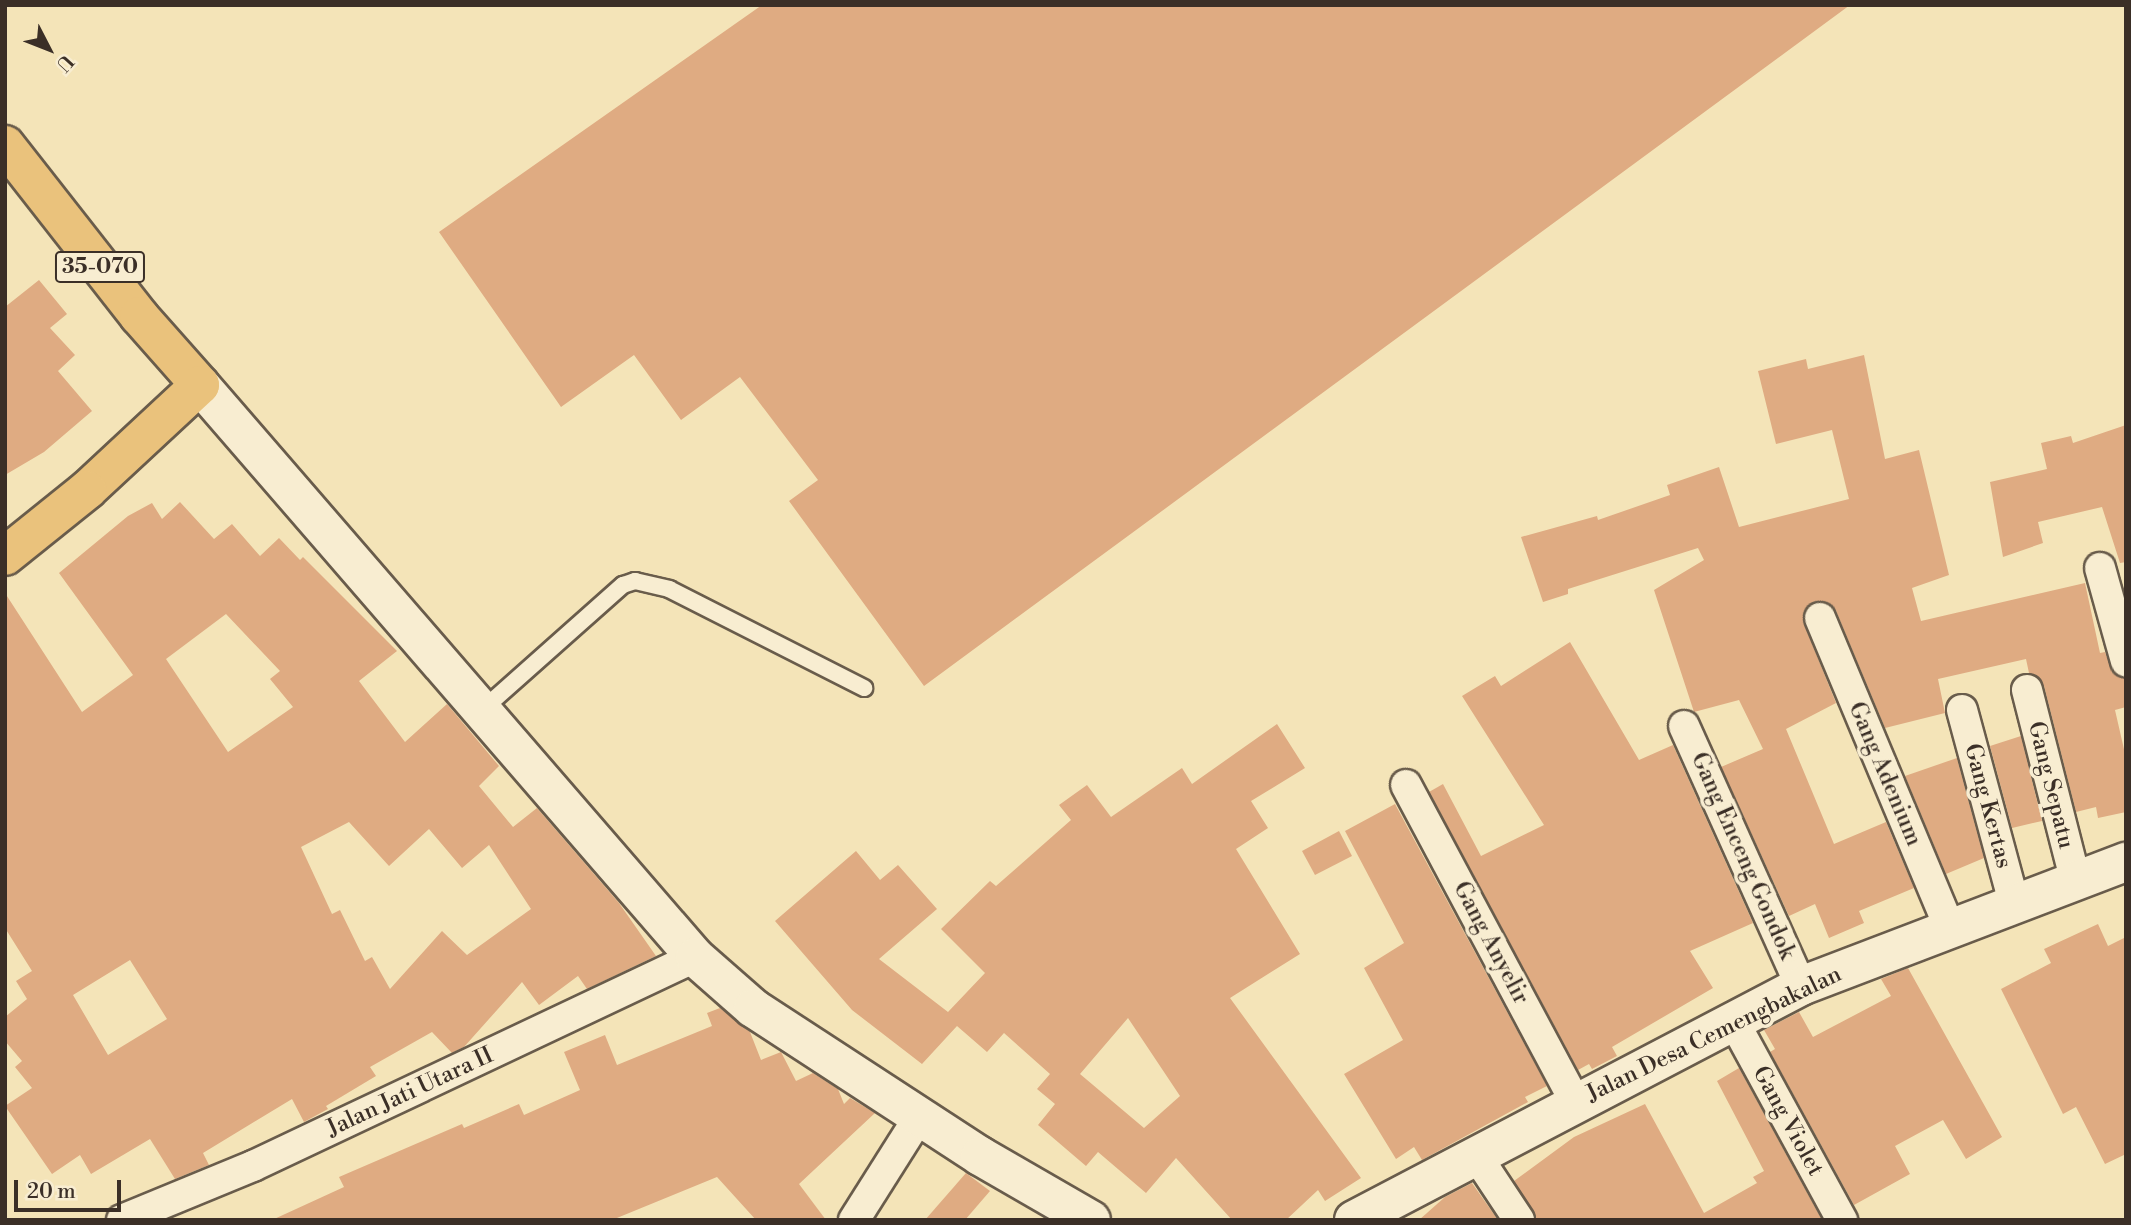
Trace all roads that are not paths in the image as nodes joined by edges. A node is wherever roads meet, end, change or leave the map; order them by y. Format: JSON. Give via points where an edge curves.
{"nodes":[{"id":1,"x":5,"y":145,"type":"edge"},
{"id":2,"x":200,"y":384,"type":"junction"},
{"id":3,"x":5,"y":556,"type":"edge"},
{"id":4,"x":2100,"y":568,"type":"dead end"},
{"id":5,"x":1820,"y":618,"type":"dead end"},
{"id":6,"x":2126,"y":661,"type":"edge"},
{"id":7,"x":864,"y":688,"type":"dead end"},
{"id":8,"x":2027,"y":690,"type":"dead end"},
{"id":9,"x":1962,"y":710,"type":"dead end"},
{"id":10,"x":481,"y":711,"type":"junction"},
{"id":11,"x":1684,"y":726,"type":"dead end"},
{"id":12,"x":1406,"y":785,"type":"dead end"},
{"id":13,"x":2126,"y":862,"type":"edge"},
{"id":14,"x":2075,"y":879,"type":"junction"},
{"id":15,"x":2014,"y":903,"type":"junction"},
{"id":16,"x":1950,"y":929,"type":"junction"},
{"id":17,"x":695,"y":957,"type":"junction"},
{"id":18,"x":1801,"y":986,"type":"junction"},
{"id":19,"x":1734,"y":1022,"type":"junction"},
{"id":20,"x":1575,"y":1102,"type":"junction"},
{"id":21,"x":919,"y":1117,"type":"junction"},
{"id":22,"x":1476,"y":1155,"type":"junction"},
{"id":23,"x":121,"y":1220,"type":"edge"},
{"id":24,"x":854,"y":1220,"type":"edge"},
{"id":25,"x":1091,"y":1220,"type":"edge"},
{"id":26,"x":1354,"y":1220,"type":"edge"},
{"id":27,"x":1519,"y":1220,"type":"edge"},
{"id":28,"x":1842,"y":1220,"type":"edge"}],
"edges":[{"from":1,"to":2,"type":"main road","number":"35-070","via":[[139,316]]},
{"from":2,"to":3,"type":"main road","via":[[87,490]]},
{"from":2,"to":10,"type":"main road"},
{"from":4,"to":6,"type":"street"},
{"from":5,"to":16,"type":"street","name":"Gang Adenium"},
{"from":7,"to":10,"type":"lane","via":[[669,589],[635,581],[623,585]]},
{"from":8,"to":14,"type":"street","name":"Gang Sepatu"},
{"from":9,"to":15,"type":"street","name":"Gang Kertas"},
{"from":10,"to":17,"type":"main road"},
{"from":11,"to":18,"type":"street","name":"Gang Enceng Gondok"},
{"from":12,"to":20,"type":"street","name":"Gang Anyelir"},
{"from":13,"to":14,"type":"main road","name":"Jalan Desa Cemengbakalan"},
{"from":14,"to":15,"type":"main road","name":"Jalan Desa Cemengbakalan"},
{"from":15,"to":16,"type":"main road","name":"Jalan Desa Cemengbakalan"},
{"from":16,"to":18,"type":"main road","name":"Jalan Desa Cemengbakalan"},
{"from":17,"to":21,"type":"main road","via":[[753,1009]]},
{"from":17,"to":23,"type":"street","name":"Jalan Jati Utara II","via":[[253,1166]]},
{"from":18,"to":19,"type":"main road","name":"Jalan Desa Cemengbakalan"},
{"from":19,"to":20,"type":"main road","name":"Jalan Desa Cemengbakalan"},
{"from":19,"to":28,"type":"street","name":"Gang Violet"},
{"from":20,"to":22,"type":"main road","name":"Jalan Desa Cemengbakalan"},
{"from":21,"to":24,"type":"street"},
{"from":21,"to":25,"type":"main road"},
{"from":22,"to":26,"type":"main road","name":"Jalan Desa Cemengbakalan"},
{"from":22,"to":27,"type":"street"}]}
